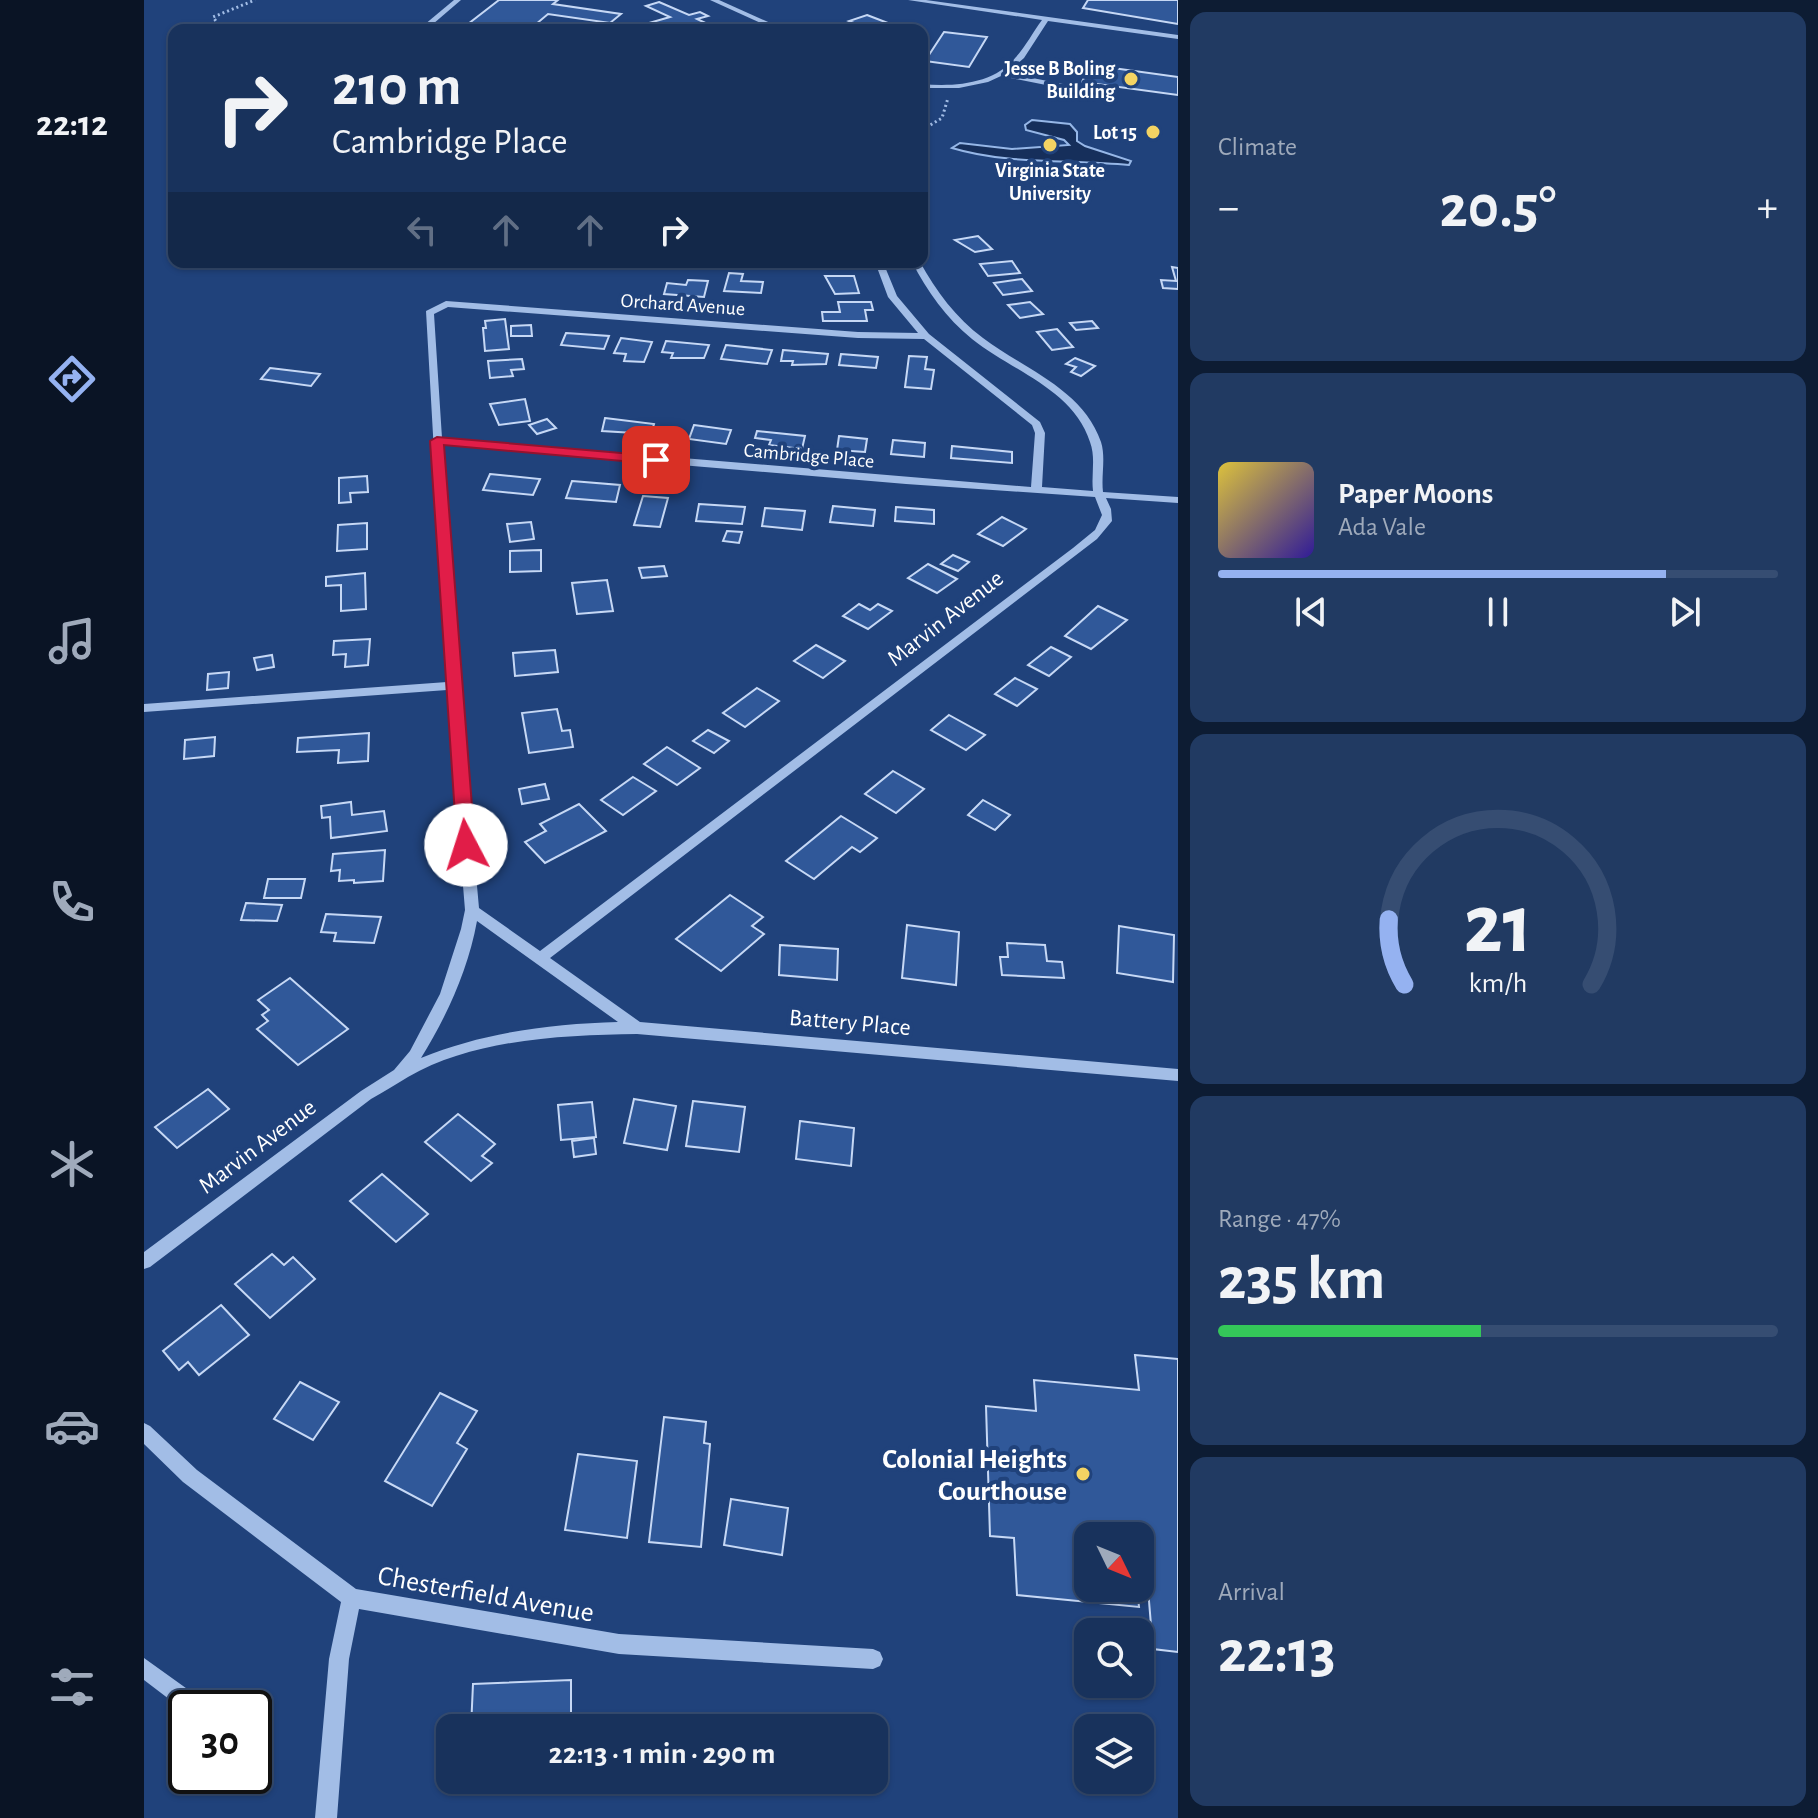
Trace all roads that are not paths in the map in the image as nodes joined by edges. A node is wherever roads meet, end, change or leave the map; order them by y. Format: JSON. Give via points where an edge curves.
{"nodes":[{"id":1,"x":458,"y":0,"type":"edge"},
{"id":2,"x":713,"y":0,"type":"edge"},
{"id":3,"x":911,"y":0,"type":"edge"},
{"id":4,"x":1046,"y":19,"type":"junction"},
{"id":5,"x":429,"y":24,"type":"edge"},
{"id":6,"x":768,"y":24,"type":"edge"},
{"id":7,"x":1178,"y":37,"type":"edge"},
{"id":8,"x":1000,"y":74,"type":"junction"},
{"id":9,"x":928,"y":87,"type":"edge"},
{"id":10,"x":1081,"y":93,"type":"dead end"},
{"id":11,"x":881,"y":268,"type":"edge"},
{"id":12,"x":920,"y":268,"type":"edge"},
{"id":13,"x":438,"y":306,"type":"joint"},
{"id":14,"x":926,"y":336,"type":"junction"},
{"id":15,"x":437,"y":441,"type":"junction"},
{"id":16,"x":1036,"y":490,"type":"junction"},
{"id":17,"x":1098,"y":494,"type":"junction"},
{"id":18,"x":1178,"y":500,"type":"edge"},
{"id":19,"x":453,"y":686,"type":"junction"},
{"id":20,"x":144,"y":708,"type":"edge"},
{"id":21,"x":472,"y":910,"type":"junction"},
{"id":22,"x":539,"y":959,"type":"junction"},
{"id":23,"x":637,"y":1028,"type":"junction"},
{"id":24,"x":401,"y":1073,"type":"junction"},
{"id":25,"x":1178,"y":1075,"type":"edge"},
{"id":26,"x":144,"y":1262,"type":"edge"},
{"id":27,"x":144,"y":1432,"type":"edge"},
{"id":28,"x":352,"y":1598,"type":"junction"},
{"id":29,"x":873,"y":1659,"type":"dead end"},
{"id":30,"x":144,"y":1668,"type":"edge"},
{"id":31,"x":173,"y":1690,"type":"edge"},
{"id":32,"x":326,"y":1818,"type":"edge"}],
"edges":[{"from":1,"to":5,"type":"street"},
{"from":2,"to":6,"type":"street"},
{"from":3,"to":4,"type":"street"},
{"from":4,"to":7,"type":"street"},
{"from":4,"to":8,"type":"street","via":[[1016,63]]},
{"from":8,"to":9,"type":"street","via":[[946,89]]},
{"from":8,"to":10,"type":"street"},
{"from":11,"to":14,"type":"street","via":[[893,297]]},
{"from":12,"to":17,"type":"street","name":"Marvin Avenue","via":[[970,332],[1080,413],[1096,442]]},
{"from":13,"to":14,"type":"street","name":"Orchard Avenue"},
{"from":13,"to":15,"type":"street","name":"Marvin Avenue","via":[[429,313]]},
{"from":14,"to":16,"type":"street","via":[[1036,424]]},
{"from":15,"to":16,"type":"street","name":"Cambridge Place"},
{"from":15,"to":19,"type":"street","name":"Marvin Avenue"},
{"from":16,"to":17,"type":"street","name":"Cambridge Place"},
{"from":17,"to":18,"type":"street","name":"Cambridge Place"},
{"from":17,"to":22,"type":"street","name":"Marvin Avenue","via":[[1108,519],[1093,536]]},
{"from":19,"to":20,"type":"street"},
{"from":19,"to":21,"type":"street","name":"Marvin Avenue"},
{"from":21,"to":22,"type":"street"},
{"from":21,"to":24,"type":"street","name":"Marvin Avenue","via":[[463,950],[440,1005]]},
{"from":22,"to":23,"type":"street"},
{"from":23,"to":24,"type":"street","name":"Marvin Avenue","via":[[520,1034],[470,1046]]},
{"from":23,"to":25,"type":"street","name":"Battery Place"},
{"from":24,"to":26,"type":"street","name":"Marvin Avenue"},
{"from":27,"to":28,"type":"street","name":"Chesterfield Avenue","via":[[190,1476]]},
{"from":28,"to":29,"type":"street","name":"Chesterfield Avenue","via":[[619,1644]]},
{"from":28,"to":32,"type":"street","via":[[339,1659]]},
{"from":30,"to":31,"type":"street"}]}
